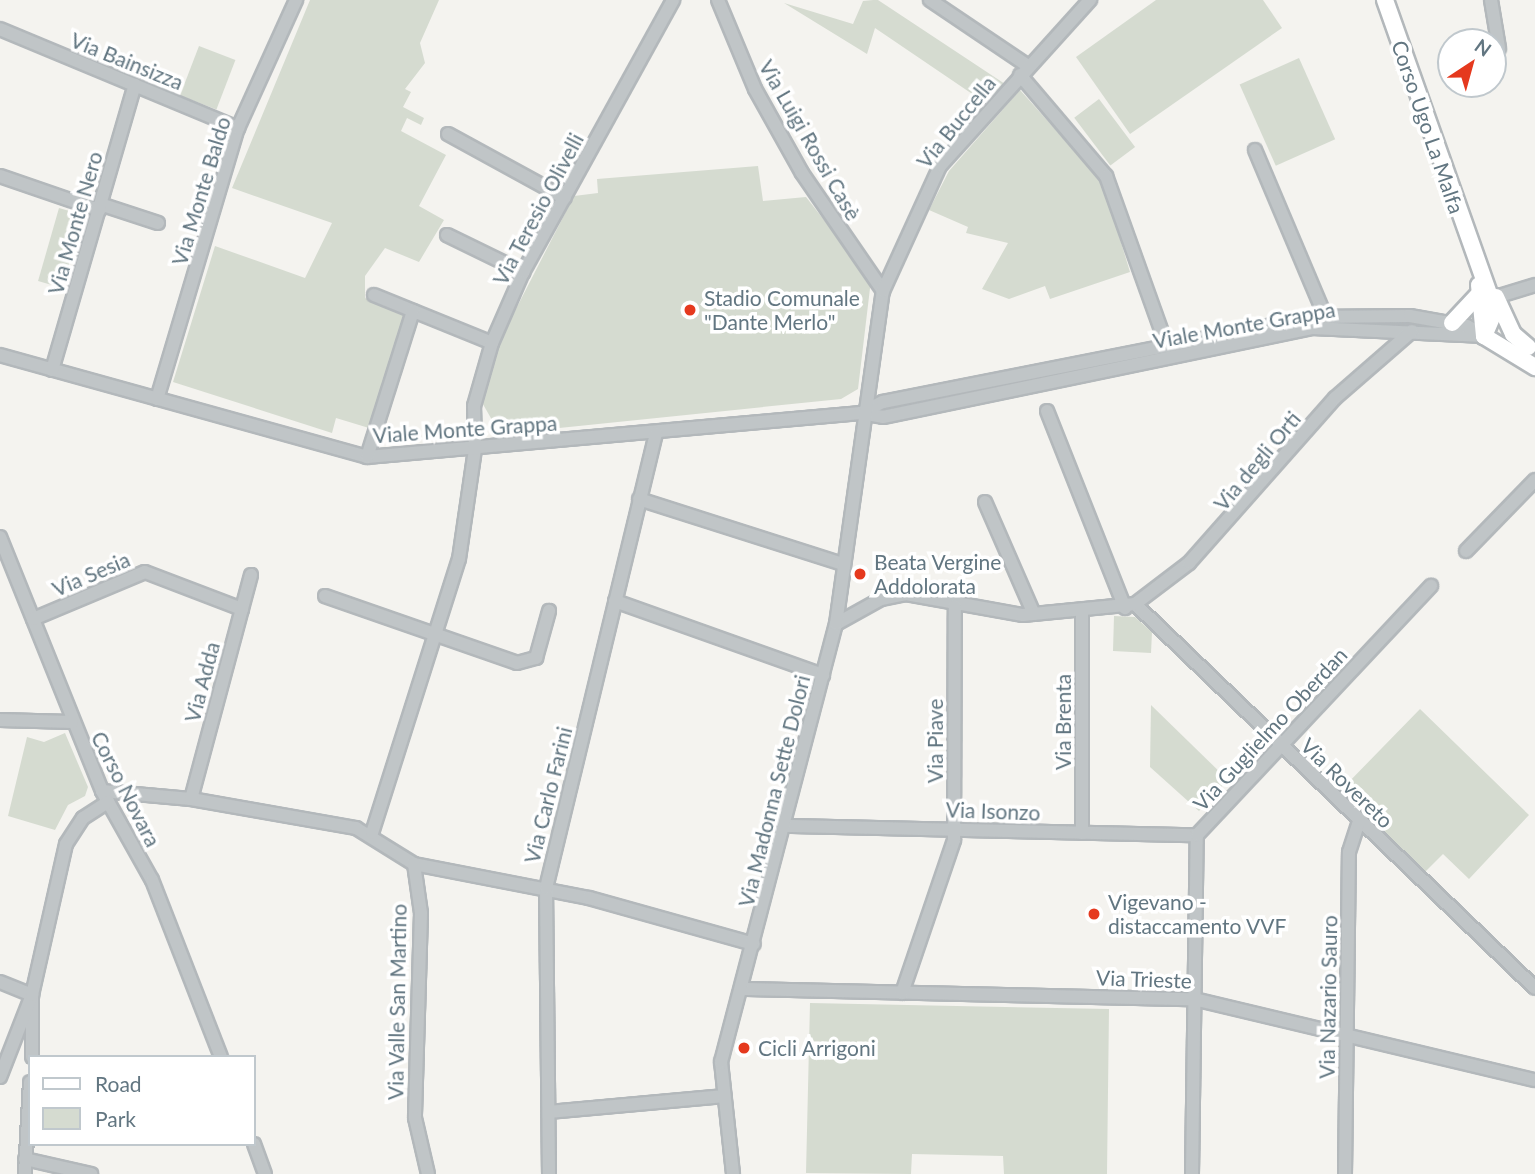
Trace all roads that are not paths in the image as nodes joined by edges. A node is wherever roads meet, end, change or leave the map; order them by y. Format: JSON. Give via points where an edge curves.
{"nodes":[{"id":1,"x":296,"y":0,"type":"edge"},
{"id":2,"x":673,"y":0,"type":"edge"},
{"id":3,"x":718,"y":0,"type":"edge"},
{"id":4,"x":930,"y":0,"type":"edge"},
{"id":5,"x":1385,"y":0,"type":"edge"},
{"id":6,"x":1491,"y":0,"type":"edge"},
{"id":7,"x":1084,"y":2,"type":"edge"},
{"id":8,"x":1496,"y":28,"type":"edge"},
{"id":9,"x":0,"y":29,"type":"edge"},
{"id":10,"x":1024,"y":70,"type":"junction"},
{"id":11,"x":135,"y":85,"type":"junction"},
{"id":12,"x":238,"y":128,"type":"junction"},
{"id":13,"x":448,"y":134,"type":"dead end"},
{"id":14,"x":1255,"y":150,"type":"dead end"},
{"id":15,"x":0,"y":176,"type":"edge"},
{"id":16,"x":565,"y":198,"type":"junction"},
{"id":17,"x":99,"y":207,"type":"junction"},
{"id":18,"x":158,"y":223,"type":"dead end"},
{"id":19,"x":447,"y":235,"type":"dead end"},
{"id":20,"x":1472,"y":255,"type":"junction"},
{"id":21,"x":523,"y":272,"type":"junction"},
{"id":22,"x":1479,"y":283,"type":"junction"},
{"id":23,"x":1535,"y":285,"type":"edge"},
{"id":24,"x":883,"y":291,"type":"junction"},
{"id":25,"x":374,"y":295,"type":"dead end"},
{"id":26,"x":1496,"y":297,"type":"junction"},
{"id":27,"x":413,"y":311,"type":"junction"},
{"id":28,"x":1325,"y":316,"type":"junction"},
{"id":29,"x":1452,"y":323,"type":"junction"},
{"id":30,"x":1412,"y":331,"type":"junction"},
{"id":31,"x":1484,"y":336,"type":"junction"},
{"id":32,"x":492,"y":343,"type":"junction"},
{"id":33,"x":1167,"y":346,"type":"junction"},
{"id":34,"x":1532,"y":349,"type":"edge"},
{"id":35,"x":0,"y":355,"type":"edge"},
{"id":36,"x":1535,"y":368,"type":"edge"},
{"id":37,"x":52,"y":370,"type":"junction"},
{"id":38,"x":157,"y":399,"type":"junction"},
{"id":39,"x":1047,"y":411,"type":"dead end"},
{"id":40,"x":861,"y":413,"type":"junction"},
{"id":41,"x":656,"y":433,"type":"junction"},
{"id":42,"x":475,"y":449,"type":"junction"},
{"id":43,"x":367,"y":457,"type":"junction"},
{"id":44,"x":1535,"y":480,"type":"edge"},
{"id":45,"x":639,"y":499,"type":"junction"},
{"id":46,"x":985,"y":502,"type":"dead end"},
{"id":47,"x":0,"y":537,"type":"edge"},
{"id":48,"x":1466,"y":551,"type":"dead end"},
{"id":49,"x":843,"y":564,"type":"junction"},
{"id":50,"x":251,"y":575,"type":"dead end"},
{"id":51,"x":1431,"y":586,"type":"dead end"},
{"id":52,"x":325,"y":596,"type":"dead end"},
{"id":53,"x":615,"y":601,"type":"junction"},
{"id":54,"x":955,"y":606,"type":"junction"},
{"id":55,"x":1130,"y":606,"type":"junction"},
{"id":56,"x":242,"y":609,"type":"junction"},
{"id":57,"x":549,"y":611,"type":"dead end"},
{"id":58,"x":1082,"y":611,"type":"junction"},
{"id":59,"x":1034,"y":614,"type":"junction"},
{"id":60,"x":33,"y":619,"type":"junction"},
{"id":61,"x":836,"y":624,"type":"junction"},
{"id":62,"x":436,"y":635,"type":"junction"},
{"id":63,"x":823,"y":675,"type":"junction"},
{"id":64,"x":0,"y":720,"type":"edge"},
{"id":65,"x":72,"y":722,"type":"junction"},
{"id":66,"x":1281,"y":746,"type":"junction"},
{"id":67,"x":104,"y":796,"type":"junction"},
{"id":68,"x":191,"y":799,"type":"junction"},
{"id":69,"x":1359,"y":822,"type":"junction"},
{"id":70,"x":787,"y":826,"type":"junction"},
{"id":71,"x":954,"y":828,"type":"junction"},
{"id":72,"x":372,"y":833,"type":"junction"},
{"id":73,"x":1082,"y":833,"type":"junction"},
{"id":74,"x":1197,"y":835,"type":"junction"},
{"id":75,"x":414,"y":864,"type":"junction"},
{"id":76,"x":546,"y":888,"type":"junction"},
{"id":77,"x":754,"y":944,"type":"junction"},
{"id":78,"x":0,"y":982,"type":"edge"},
{"id":79,"x":1535,"y":988,"type":"edge"},
{"id":80,"x":742,"y":989,"type":"junction"},
{"id":81,"x":902,"y":993,"type":"junction"},
{"id":82,"x":32,"y":995,"type":"junction"},
{"id":83,"x":1195,"y":999,"type":"junction"},
{"id":84,"x":1346,"y":1033,"type":"junction"},
{"id":85,"x":32,"y":1055,"type":"edge"},
{"id":86,"x":220,"y":1055,"type":"edge"},
{"id":87,"x":0,"y":1077,"type":"edge"},
{"id":88,"x":1535,"y":1080,"type":"edge"},
{"id":89,"x":724,"y":1096,"type":"junction"},
{"id":90,"x":549,"y":1112,"type":"junction"},
{"id":91,"x":28,"y":1113,"type":"edge"},
{"id":92,"x":255,"y":1146,"type":"edge"},
{"id":93,"x":25,"y":1159,"type":"junction"},
{"id":94,"x":25,"y":1174,"type":"edge"},
{"id":95,"x":91,"y":1174,"type":"edge"},
{"id":96,"x":265,"y":1174,"type":"edge"},
{"id":97,"x":428,"y":1174,"type":"edge"},
{"id":98,"x":549,"y":1174,"type":"edge"},
{"id":99,"x":733,"y":1174,"type":"edge"},
{"id":100,"x":1192,"y":1174,"type":"edge"},
{"id":101,"x":1345,"y":1174,"type":"edge"}],
"edges":[{"from":1,"to":12,"type":"street","name":"Via Monte Baldo"},
{"from":2,"to":16,"type":"street","name":"Via Teresio Olivelli"},
{"from":3,"to":24,"type":"street","name":"Via Luigi Rossi Casè","via":[[766,110]]},
{"from":4,"to":10,"type":"street","name":"Viale Monte Grappa"},
{"from":5,"to":20,"type":"main road","name":"Corso Ugo La Malfa"},
{"from":6,"to":8,"type":"street"},
{"from":7,"to":10,"type":"street","name":"Via Buccella"},
{"from":9,"to":11,"type":"street","name":"Via Bainsizza"},
{"from":10,"to":24,"type":"street","name":"Via Buccella","via":[[940,166]]},
{"from":10,"to":33,"type":"street","name":"Viale Monte Grappa","via":[[1106,176]]},
{"from":11,"to":12,"type":"street","name":"Via Bainsizza"},
{"from":11,"to":17,"type":"street","name":"Via Monte Nero"},
{"from":12,"to":38,"type":"street","name":"Via Monte Baldo"},
{"from":13,"to":16,"type":"street"},
{"from":14,"to":28,"type":"street"},
{"from":15,"to":17,"type":"street"},
{"from":16,"to":21,"type":"street","name":"Via Teresio Olivelli"},
{"from":17,"to":18,"type":"street"},
{"from":17,"to":37,"type":"street","name":"Via Monte Nero"},
{"from":19,"to":21,"type":"street"},
{"from":20,"to":22,"type":"main road","name":"Corso Ugo La Malfa"},
{"from":20,"to":26,"type":"main road","name":"Corso Ugo La Malfa"},
{"from":21,"to":32,"type":"street","name":"Via Teresio Olivelli"},
{"from":22,"to":29,"type":"main road","via":[[1467,314]]},
{"from":22,"to":31,"type":"main road","name":"Corso Ugo La Malfa"},
{"from":23,"to":26,"type":"street"},
{"from":24,"to":40,"type":"street","name":"Via Buccella"},
{"from":25,"to":27,"type":"street"},
{"from":26,"to":34,"type":"main road","name":"Corso Ugo La Malfa","via":[[1513,334]]},
{"from":27,"to":32,"type":"street"},
{"from":27,"to":43,"type":"street"},
{"from":28,"to":29,"type":"street","name":"Viale Monte Grappa","via":[[1357,312]]},
{"from":28,"to":33,"type":"street","name":"Viale Monte Grappa"},
{"from":29,"to":31,"type":"street","name":"Viale Monte Grappa"},
{"from":30,"to":31,"type":"street","name":"Viale Monte Grappa"},
{"from":30,"to":40,"type":"street","name":"Viale Monte Grappa","via":[[1313,328],[883,417]]},
{"from":30,"to":55,"type":"street","name":"Via degli Orti","via":[[1335,398],[1189,564]]},
{"from":31,"to":34,"type":"main road"},
{"from":31,"to":36,"type":"main road"},
{"from":32,"to":42,"type":"street","name":"Via Teresio Olivelli","via":[[474,406]]},
{"from":33,"to":40,"type":"street","name":"Viale Monte Grappa","via":[[883,402]]},
{"from":35,"to":37,"type":"street","name":"Viale Monte Grappa"},
{"from":37,"to":38,"type":"street","name":"Viale Monte Grappa"},
{"from":38,"to":43,"type":"street","name":"Viale Monte Grappa"},
{"from":39,"to":55,"type":"street"},
{"from":40,"to":41,"type":"street","name":"Viale Monte Grappa"},
{"from":40,"to":49,"type":"street","name":"Via Madonna Sette Dolori"},
{"from":41,"to":42,"type":"street","name":"Viale Monte Grappa"},
{"from":41,"to":45,"type":"street","name":"Via Carlo Farini"},
{"from":42,"to":43,"type":"street","name":"Viale Monte Grappa"},
{"from":42,"to":62,"type":"street","name":"Via Teresio Olivelli","via":[[458,559]]},
{"from":44,"to":48,"type":"street"},
{"from":45,"to":49,"type":"street"},
{"from":45,"to":53,"type":"street","name":"Via Carlo Farini"},
{"from":46,"to":59,"type":"street"},
{"from":47,"to":60,"type":"street","name":"Corso Novara"},
{"from":49,"to":61,"type":"street","name":"Via Madonna Sette Dolori"},
{"from":50,"to":56,"type":"street","name":"Via Adda"},
{"from":51,"to":66,"type":"street","name":"Via Guglielmo Oberdan"},
{"from":52,"to":62,"type":"street"},
{"from":53,"to":63,"type":"street"},
{"from":53,"to":76,"type":"street","name":"Via Carlo Farini"},
{"from":54,"to":59,"type":"street"},
{"from":54,"to":61,"type":"street","via":[[906,594],[881,599]]},
{"from":54,"to":71,"type":"street","name":"Via Piave"},
{"from":55,"to":58,"type":"street"},
{"from":55,"to":66,"type":"street","name":"Via Rovereto"},
{"from":56,"to":60,"type":"street","name":"Via Sesia","via":[[145,572]]},
{"from":56,"to":68,"type":"street","name":"Via Adda"},
{"from":57,"to":62,"type":"street","via":[[536,658],[517,663]]},
{"from":58,"to":59,"type":"street"},
{"from":58,"to":73,"type":"street","name":"Via Brenta"},
{"from":60,"to":65,"type":"street","name":"Corso Novara"},
{"from":61,"to":63,"type":"street","name":"Via Madonna Sette Dolori"},
{"from":62,"to":72,"type":"street","name":"Via Teresio Olivelli"},
{"from":63,"to":70,"type":"street","name":"Via Madonna Sette Dolori"},
{"from":64,"to":65,"type":"street"},
{"from":65,"to":67,"type":"street","name":"Corso Novara"},
{"from":66,"to":69,"type":"street","name":"Via Rovereto"},
{"from":66,"to":74,"type":"street","name":"Via Guglielmo Oberdan"},
{"from":67,"to":68,"type":"street"},
{"from":67,"to":82,"type":"street","via":[[66,844]]},
{"from":67,"to":86,"type":"street","name":"Corso Novara","via":[[152,880]]},
{"from":68,"to":72,"type":"street"},
{"from":69,"to":79,"type":"street","name":"Via Rovereto"},
{"from":69,"to":84,"type":"street","name":"Via Nazario Sauro","via":[[1349,852]]},
{"from":70,"to":71,"type":"street","name":"Via Isonzo"},
{"from":70,"to":77,"type":"street","name":"Via Madonna Sette Dolori"},
{"from":71,"to":73,"type":"street","name":"Via Isonzo"},
{"from":71,"to":81,"type":"street","name":"Via Piave"},
{"from":72,"to":75,"type":"street","via":[[382,847]]},
{"from":73,"to":74,"type":"street","name":"Via Isonzo"},
{"from":74,"to":83,"type":"street","name":"Via Guglielmo Oberdan"},
{"from":75,"to":76,"type":"street"},
{"from":75,"to":97,"type":"street","name":"Via Valle San Martino","via":[[421,912],[415,1118]]},
{"from":76,"to":77,"type":"street"},
{"from":76,"to":90,"type":"street","name":"Via Carlo Farini"},
{"from":77,"to":80,"type":"street","name":"Via Madonna Sette Dolori"},
{"from":78,"to":82,"type":"street"},
{"from":80,"to":81,"type":"street","name":"Via Trieste"},
{"from":80,"to":89,"type":"street","name":"Via Madonna Sette Dolori","via":[[721,1062]]},
{"from":81,"to":83,"type":"street","name":"Via Trieste"},
{"from":82,"to":85,"type":"street"},
{"from":82,"to":87,"type":"street"},
{"from":83,"to":84,"type":"street","name":"Via Trieste"},
{"from":83,"to":100,"type":"street","name":"Via Guglielmo Oberdan"},
{"from":84,"to":88,"type":"street","name":"Via Trieste"},
{"from":84,"to":101,"type":"street","name":"Via Nazario Sauro"},
{"from":89,"to":90,"type":"street"},
{"from":89,"to":99,"type":"street","name":"Via Madonna Sette Dolori"},
{"from":90,"to":98,"type":"street","name":"Via Carlo Farini"},
{"from":91,"to":93,"type":"street"},
{"from":92,"to":96,"type":"street"},
{"from":93,"to":94,"type":"street"},
{"from":93,"to":95,"type":"street"}]}
